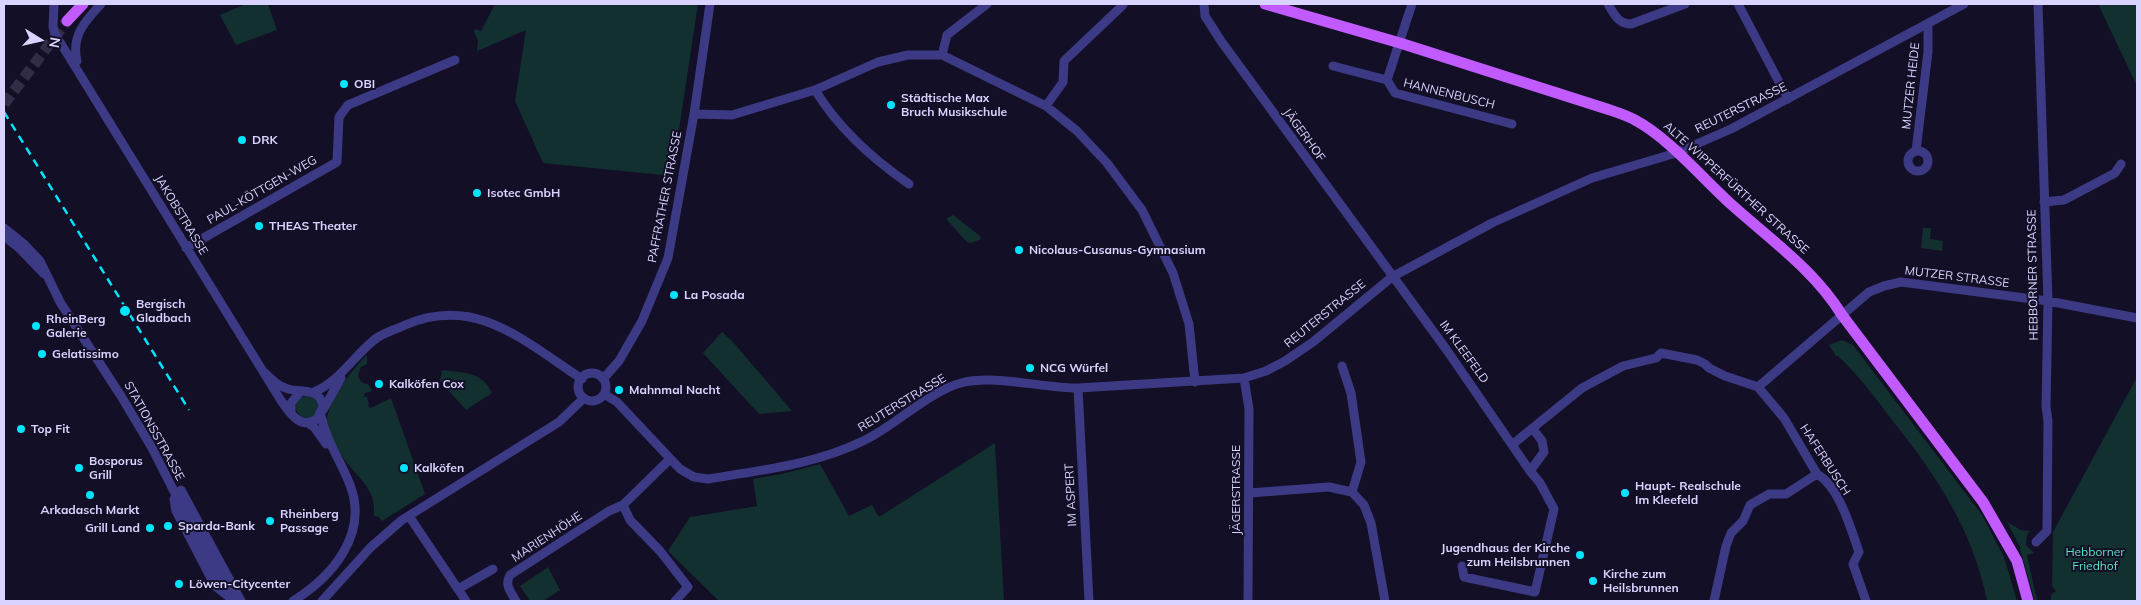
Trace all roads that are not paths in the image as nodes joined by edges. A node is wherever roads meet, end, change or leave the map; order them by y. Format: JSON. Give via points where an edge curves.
{"nodes":[{"id":1,"x":54,"y":4,"type":"edge"},
{"id":2,"x":84,"y":4,"type":"edge"},
{"id":3,"x":101,"y":4,"type":"edge"},
{"id":4,"x":710,"y":4,"type":"edge"},
{"id":5,"x":987,"y":4,"type":"edge"},
{"id":6,"x":1204,"y":4,"type":"edge"},
{"id":7,"x":1265,"y":4,"type":"edge"},
{"id":8,"x":1412,"y":4,"type":"edge"},
{"id":9,"x":1608,"y":4,"type":"edge"},
{"id":10,"x":1685,"y":4,"type":"edge"},
{"id":11,"x":1738,"y":4,"type":"edge"},
{"id":12,"x":1964,"y":4,"type":"edge"},
{"id":13,"x":2038,"y":4,"type":"edge"},
{"id":14,"x":1123,"y":5,"type":"edge"},
{"id":15,"x":68,"y":21,"type":"tunnel mouth"},
{"id":16,"x":1928,"y":24,"type":"junction"},
{"id":17,"x":1400,"y":43,"type":"junction"},
{"id":18,"x":942,"y":56,"type":"junction"},
{"id":19,"x":455,"y":60,"type":"dead end"},
{"id":20,"x":1333,"y":66,"type":"dead end"},
{"id":21,"x":78,"y":69,"type":"junction"},
{"id":22,"x":1387,"y":80,"type":"junction"},
{"id":23,"x":815,"y":90,"type":"junction"},
{"id":24,"x":1788,"y":99,"type":"junction"},
{"id":25,"x":1046,"y":106,"type":"junction"},
{"id":26,"x":694,"y":114,"type":"junction"},
{"id":27,"x":1512,"y":124,"type":"dead end"},
{"id":28,"x":1916,"y":152,"type":"dead end"},
{"id":29,"x":1676,"y":153,"type":"junction"},
{"id":30,"x":2121,"y":164,"type":"dead end"},
{"id":31,"x":908,"y":184,"type":"dead end"},
{"id":32,"x":2044,"y":202,"type":"junction"},
{"id":33,"x":4,"y":228,"type":"edge"},
{"id":34,"x":4,"y":236,"type":"edge"},
{"id":35,"x":186,"y":248,"type":"junction"},
{"id":36,"x":1392,"y":277,"type":"junction"},
{"id":37,"x":48,"y":278,"type":"junction"},
{"id":38,"x":2048,"y":301,"type":"junction"},
{"id":39,"x":1842,"y":315,"type":"junction"},
{"id":40,"x":2137,"y":318,"type":"edge"},
{"id":41,"x":349,"y":363,"type":"junction"},
{"id":42,"x":1342,"y":366,"type":"dead end"},
{"id":43,"x":265,"y":373,"type":"junction"},
{"id":44,"x":582,"y":378,"type":"junction"},
{"id":45,"x":1244,"y":378,"type":"junction"},
{"id":46,"x":603,"y":379,"type":"junction"},
{"id":47,"x":1195,"y":382,"type":"junction"},
{"id":48,"x":1758,"y":387,"type":"junction"},
{"id":49,"x":1078,"y":388,"type":"junction"},
{"id":50,"x":300,"y":392,"type":"junction"},
{"id":51,"x":314,"y":392,"type":"junction"},
{"id":52,"x":604,"y":394,"type":"junction"},
{"id":53,"x":584,"y":398,"type":"junction"},
{"id":54,"x":291,"y":413,"type":"junction"},
{"id":55,"x":322,"y":413,"type":"junction"},
{"id":56,"x":308,"y":423,"type":"junction"},
{"id":57,"x":1533,"y":429,"type":"junction"},
{"id":58,"x":1513,"y":444,"type":"junction"},
{"id":59,"x":670,"y":459,"type":"junction"},
{"id":60,"x":338,"y":460,"type":"junction"},
{"id":61,"x":1530,"y":471,"type":"junction"},
{"id":62,"x":1817,"y":474,"type":"junction"},
{"id":63,"x":178,"y":492,"type":"junction"},
{"id":64,"x":1352,"y":492,"type":"junction"},
{"id":65,"x":1249,"y":493,"type":"junction"},
{"id":66,"x":623,"y":505,"type":"junction"},
{"id":67,"x":409,"y":516,"type":"junction"},
{"id":68,"x":2036,"y":542,"type":"dead end"},
{"id":69,"x":1462,"y":566,"type":"dead end"},
{"id":70,"x":493,"y":569,"type":"dead end"},
{"id":71,"x":458,"y":589,"type":"junction"},
{"id":72,"x":231,"y":601,"type":"edge"},
{"id":73,"x":240,"y":601,"type":"edge"},
{"id":74,"x":293,"y":601,"type":"edge"},
{"id":75,"x":322,"y":601,"type":"edge"},
{"id":76,"x":466,"y":601,"type":"edge"},
{"id":77,"x":516,"y":601,"type":"edge"},
{"id":78,"x":675,"y":601,"type":"edge"},
{"id":79,"x":1089,"y":601,"type":"edge"},
{"id":80,"x":1248,"y":601,"type":"edge"},
{"id":81,"x":1385,"y":601,"type":"edge"},
{"id":82,"x":1714,"y":601,"type":"edge"},
{"id":83,"x":1866,"y":601,"type":"edge"},
{"id":84,"x":2028,"y":601,"type":"edge"}],
"edges":[{"from":1,"to":21,"type":"street","name":"JAKOBSTRASSE","via":[[55,34]]},
{"from":2,"to":15,"type":"main road"},
{"from":3,"to":21,"type":"street","name":"JAKOBSTRASSE","via":[[79,29],[74,50]]},
{"from":4,"to":26,"type":"street","name":"PAFFRATHER STRASSE"},
{"from":5,"to":18,"type":"street","via":[[947,35]]},
{"from":6,"to":36,"type":"street","name":"JÄGERHOF","via":[[1206,16],[1221,41]]},
{"from":7,"to":17,"type":"main road","name":"ALTE WIPPERFÜRTHER STRASSE"},
{"from":8,"to":17,"type":"street","name":"HANNENBUSCH"},
{"from":9,"to":10,"type":"street","via":[[1617,18],[1631,24]]},
{"from":11,"to":24,"type":"street"},
{"from":12,"to":16,"type":"street","name":"REUTERSTRASSE"},
{"from":13,"to":32,"type":"street","name":"HEBBORNER STRASSE"},
{"from":14,"to":25,"type":"street","via":[[1064,61],[1063,82]]},
{"from":16,"to":24,"type":"street","name":"REUTERSTRASSE"},
{"from":16,"to":28,"type":"street","name":"MUTZER HEIDE","via":[[1928,52]]},
{"from":17,"to":22,"type":"street","name":"HANNENBUSCH"},
{"from":17,"to":29,"type":"main road","name":"ALTE WIPPERFÜRTHER STRASSE","via":[[1625,116],[1647,127]]},
{"from":18,"to":23,"type":"street","via":[[908,55],[878,62]]},
{"from":18,"to":25,"type":"street"},
{"from":19,"to":35,"type":"street","name":"PAUL-KÖTTGEN-WEG","via":[[348,105],[339,117],[337,162]]},
{"from":20,"to":22,"type":"street","name":"HANNENBUSCH"},
{"from":21,"to":35,"type":"street","name":"JAKOBSTRASSE"},
{"from":22,"to":27,"type":"street","name":"HANNENBUSCH","via":[[1395,93]]},
{"from":23,"to":26,"type":"street","via":[[732,115]]},
{"from":23,"to":31,"type":"street","via":[[847,134]]},
{"from":24,"to":29,"type":"street","name":"REUTERSTRASSE"},
{"from":25,"to":47,"type":"street","via":[[1077,131],[1142,210],[1173,273],[1189,324]]},
{"from":26,"to":46,"type":"street","name":"PAFFRATHER STRASSE","via":[[668,258],[642,321],[619,361]]},
{"from":29,"to":36,"type":"street","name":"REUTERSTRASSE","via":[[1592,178],[1546,197]]},
{"from":29,"to":39,"type":"main road","name":"ALTE WIPPERFÜRTHER STRASSE","via":[[1787,251],[1831,297]]},
{"from":30,"to":32,"type":"street","via":[[2115,173],[2064,200]]},
{"from":32,"to":38,"type":"street","name":"HEBBORNER STRASSE"},
{"from":33,"to":37,"type":"street","name":"STATIONSSTRASSE","via":[[36,256]]},
{"from":34,"to":37,"type":"street","name":"STATIONSSTRASSE"},
{"from":35,"to":43,"type":"street","name":"JAKOBSTRASSE"},
{"from":36,"to":45,"type":"street","name":"REUTERSTRASSE","via":[[1313,342],[1285,361]]},
{"from":36,"to":58,"type":"street","name":"IM KLEEFELD"},
{"from":37,"to":63,"type":"street","name":"STATIONSSTRASSE"},
{"from":38,"to":39,"type":"street","name":"MUTZER STRASSE","via":[[1901,282],[1869,292]]},
{"from":38,"to":40,"type":"street","name":"MUTZER STRASSE"},
{"from":38,"to":68,"type":"street","name":"HEBBORNER STRASSE","via":[[2046,531]]},
{"from":39,"to":48,"type":"street"},
{"from":39,"to":84,"type":"main road","name":"ALTE WIPPERFÜRTHER STRASSE","via":[[1983,502],[2017,561]]},
{"from":41,"to":44,"type":"street","via":[[376,338],[424,318],[450,315],[478,317],[508,330]]},
{"from":41,"to":51,"type":"street","via":[[329,385]]},
{"from":41,"to":55,"type":"street"},
{"from":42,"to":64,"type":"street","via":[[1351,393],[1361,462]]},
{"from":43,"to":50,"type":"street","name":"JAKOBSTRASSE","via":[[280,386]]},
{"from":43,"to":54,"type":"street","name":"JAKOBSTRASSE"},
{"from":44,"to":46,"type":"street","via":[[594,374]]},
{"from":44,"to":53,"type":"street","via":[[579,389]]},
{"from":45,"to":47,"type":"street","name":"REUTERSTRASSE"},
{"from":45,"to":65,"type":"street","name":"JÄGERSTRASSE","via":[[1249,409]]},
{"from":46,"to":52,"type":"street","via":[[606,385]]},
{"from":47,"to":49,"type":"street","name":"REUTERSTRASSE"},
{"from":48,"to":57,"type":"street","via":[[1725,376],[1697,360],[1661,354],[1623,366],[1582,388]]},
{"from":48,"to":62,"type":"street","name":"HAFERBUSCH","via":[[1784,418]]},
{"from":49,"to":59,"type":"street","name":"REUTERSTRASSE","via":[[988,380],[958,384],[864,441],[799,463],[708,478],[680,469]]},
{"from":49,"to":79,"type":"street","name":"IM ASPERT"},
{"from":50,"to":51,"type":"street","name":"JAKOBSTRASSE"},
{"from":50,"to":54,"type":"street","via":[[291,403]]},
{"from":51,"to":55,"type":"street","name":"JAKOBSTRASSE","via":[[322,402]]},
{"from":52,"to":53,"type":"street","via":[[595,401]]},
{"from":52,"to":59,"type":"street","name":"REUTERSTRASSE","via":[[617,402]]},
{"from":53,"to":67,"type":"street","via":[[559,422]]},
{"from":54,"to":56,"type":"street","name":"JAKOBSTRASSE","via":[[299,422]]},
{"from":55,"to":56,"type":"street"},
{"from":55,"to":60,"type":"street","name":"JAKOBSTRASSE"},
{"from":56,"to":60,"type":"street","name":"JAKOBSTRASSE"},
{"from":57,"to":58,"type":"street"},
{"from":57,"to":61,"type":"street","via":[[1542,441],[1544,452]]},
{"from":58,"to":61,"type":"street","name":"IM KLEEFELD"},
{"from":59,"to":66,"type":"street","name":"MARIENHÖHE"},
{"from":60,"to":74,"type":"street","name":"JAKOBSTRASSE","via":[[354,496],[356,517],[353,530],[343,556],[334,567],[311,590]]},
{"from":61,"to":69,"type":"street","name":"IM KLEEFELD","via":[[1554,509],[1535,592],[1464,577]]},
{"from":62,"to":82,"type":"street","via":[[1786,494],[1769,494],[1750,505],[1726,546]]},
{"from":62,"to":83,"type":"street","name":"HAFERBUSCH","via":[[1825,478],[1833,491],[1852,532],[1859,552],[1853,564]]},
{"from":63,"to":72,"type":"street","name":"STATIONSSTRASSE","bridge":true},
{"from":63,"to":73,"type":"street"},
{"from":63,"to":73,"type":"street","via":[[176,511],[215,586]]},
{"from":64,"to":65,"type":"street","via":[[1329,487]]},
{"from":64,"to":81,"type":"street","via":[[1364,505],[1371,523]]},
{"from":65,"to":80,"type":"street","name":"JÄGERSTRASSE"},
{"from":66,"to":77,"type":"street","name":"MARIENHÖHE","via":[[510,576],[507,585]]},
{"from":66,"to":78,"type":"street","via":[[630,520],[688,587]]},
{"from":67,"to":71,"type":"street"},
{"from":67,"to":75,"type":"street","via":[[371,547]]},
{"from":70,"to":71,"type":"street"},
{"from":71,"to":76,"type":"street"}]}
